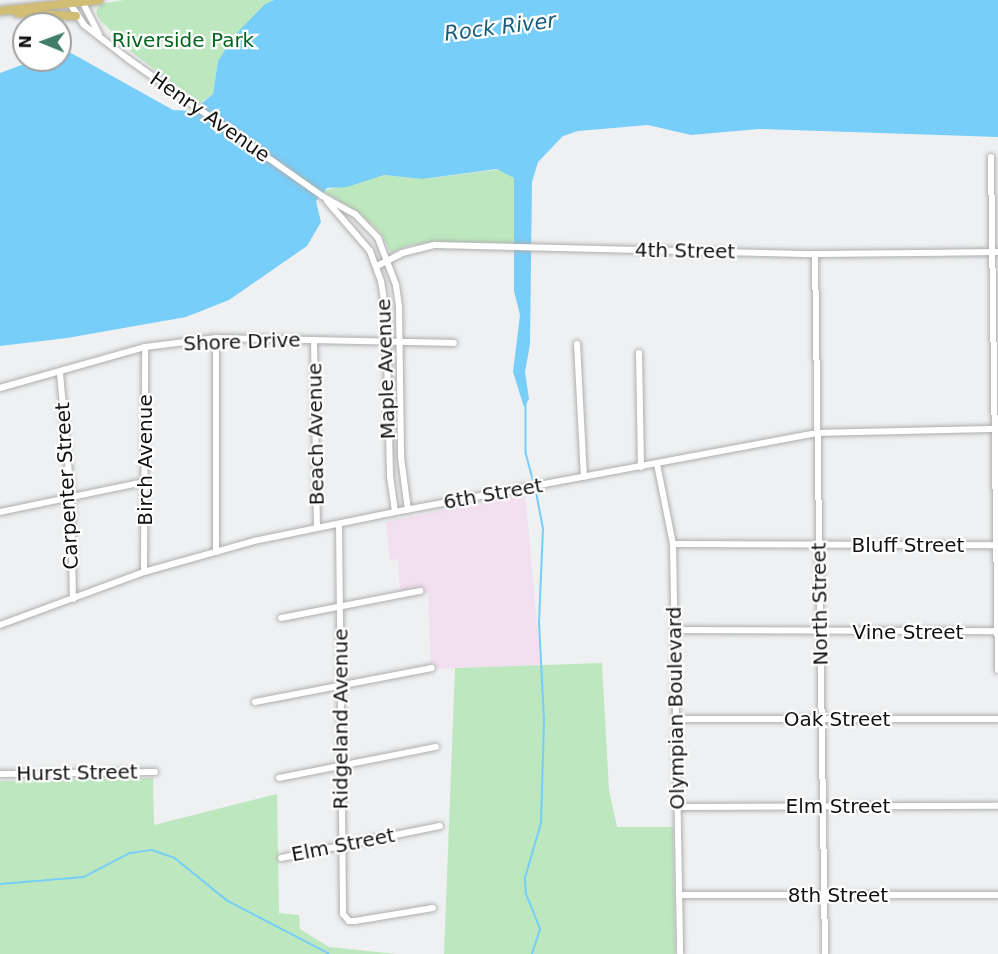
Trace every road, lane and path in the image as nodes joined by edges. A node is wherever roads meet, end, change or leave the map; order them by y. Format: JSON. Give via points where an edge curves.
{"nodes":[{"id":1,"x":99,"y":0,"type":"edge"},
{"id":2,"x":82,"y":1,"type":"edge"},
{"id":3,"x":69,"y":2,"type":"edge"},
{"id":4,"x":2,"y":11,"type":"edge"},
{"id":5,"x":76,"y":16,"type":"junction"},
{"id":6,"x":99,"y":35,"type":"junction"},
{"id":7,"x":991,"y":157,"type":"dead end"},
{"id":8,"x":322,"y":196,"type":"junction"},
{"id":9,"x":995,"y":252,"type":"edge"},
{"id":10,"x":815,"y":254,"type":"junction"},
{"id":11,"x":387,"y":261,"type":"junction"},
{"id":12,"x":377,"y":266,"type":"junction"},
{"id":13,"x":996,"y":336,"type":"edge"},
{"id":14,"x":216,"y":339,"type":"junction"},
{"id":15,"x":315,"y":340,"type":"junction"},
{"id":16,"x":387,"y":341,"type":"junction"},
{"id":17,"x":399,"y":341,"type":"junction"},
{"id":18,"x":454,"y":343,"type":"dead end"},
{"id":19,"x":577,"y":344,"type":"dead end"},
{"id":20,"x":145,"y":347,"type":"junction"},
{"id":21,"x":996,"y":348,"type":"edge"},
{"id":22,"x":639,"y":353,"type":"dead end"},
{"id":23,"x":60,"y":373,"type":"junction"},
{"id":24,"x":0,"y":388,"type":"edge"},
{"id":25,"x":997,"y":429,"type":"edge"},
{"id":26,"x":817,"y":433,"type":"junction"},
{"id":27,"x":657,"y":464,"type":"junction"},
{"id":28,"x":641,"y":467,"type":"junction"},
{"id":29,"x":584,"y":477,"type":"junction"},
{"id":30,"x":144,"y":482,"type":"junction"},
{"id":31,"x":71,"y":497,"type":"junction"},
{"id":32,"x":408,"y":510,"type":"junction"},
{"id":33,"x":0,"y":512,"type":"edge"},
{"id":34,"x":395,"y":512,"type":"junction"},
{"id":35,"x":339,"y":524,"type":"junction"},
{"id":36,"x":317,"y":528,"type":"junction"},
{"id":37,"x":673,"y":544,"type":"junction"},
{"id":38,"x":819,"y":545,"type":"junction"},
{"id":39,"x":997,"y":545,"type":"edge"},
{"id":40,"x":216,"y":552,"type":"junction"},
{"id":41,"x":144,"y":572,"type":"junction"},
{"id":42,"x":420,"y":591,"type":"dead end"},
{"id":43,"x":73,"y":599,"type":"junction"},
{"id":44,"x":340,"y":606,"type":"junction"},
{"id":45,"x":281,"y":618,"type":"dead end"},
{"id":46,"x":0,"y":625,"type":"edge"},
{"id":47,"x":674,"y":630,"type":"junction"},
{"id":48,"x":998,"y":631,"type":"edge"},
{"id":49,"x":820,"y":633,"type":"junction"},
{"id":50,"x":432,"y":668,"type":"dead end"},
{"id":51,"x":998,"y":670,"type":"edge"},
{"id":52,"x":341,"y":685,"type":"junction"},
{"id":53,"x":255,"y":702,"type":"dead end"},
{"id":54,"x":676,"y":719,"type":"junction"},
{"id":55,"x":822,"y":719,"type":"junction"},
{"id":56,"x":998,"y":719,"type":"edge"},
{"id":57,"x":436,"y":747,"type":"dead end"},
{"id":58,"x":342,"y":765,"type":"junction"},
{"id":59,"x":155,"y":772,"type":"dead end"},
{"id":60,"x":0,"y":774,"type":"edge"},
{"id":61,"x":279,"y":778,"type":"dead end"},
{"id":62,"x":822,"y":806,"type":"junction"},
{"id":63,"x":678,"y":807,"type":"junction"},
{"id":64,"x":998,"y":807,"type":"edge"},
{"id":65,"x":440,"y":826,"type":"dead end"},
{"id":66,"x":342,"y":844,"type":"junction"},
{"id":67,"x":281,"y":858,"type":"dead end"},
{"id":68,"x":825,"y":894,"type":"junction"},
{"id":69,"x":679,"y":895,"type":"junction"},
{"id":70,"x":998,"y":895,"type":"edge"},
{"id":71,"x":433,"y":908,"type":"dead end"},
{"id":72,"x":680,"y":954,"type":"edge"},
{"id":73,"x":825,"y":954,"type":"edge"}],
"edges":[{"from":1,"to":2,"type":"main road"},
{"from":2,"to":3,"type":"main road"},
{"from":2,"to":6,"type":"street","name":"Henry Avenue"},
{"from":3,"to":4,"type":"main road"},
{"from":3,"to":5,"type":"street","name":"Henry Avenue"},
{"from":4,"to":5,"type":"main road"},
{"from":5,"to":6,"type":"street","name":"Henry Avenue"},
{"from":6,"to":8,"type":"street","name":"Henry Avenue"},
{"from":7,"to":9,"type":"street"},
{"from":8,"to":11,"type":"street","name":"Maple Avenue","via":[[356,214],[378,238]]},
{"from":8,"to":12,"type":"street","name":"Maple Avenue","via":[[357,232]]},
{"from":9,"to":10,"type":"street","name":"4th Street"},
{"from":9,"to":13,"type":"street"},
{"from":10,"to":11,"type":"street","name":"4th Street","via":[[435,244]]},
{"from":10,"to":26,"type":"street","name":"North Street"},
{"from":11,"to":12,"type":"street","name":"4th Street"},
{"from":11,"to":17,"type":"street","name":"Maple Avenue","via":[[397,293]]},
{"from":12,"to":16,"type":"street","name":"Maple Avenue","via":[[385,300]]},
{"from":13,"to":21,"type":"street"},
{"from":14,"to":15,"type":"street","name":"Shore Drive"},
{"from":14,"to":20,"type":"street","name":"Shore Drive"},
{"from":14,"to":40,"type":"street"},
{"from":15,"to":16,"type":"street","name":"Shore Drive"},
{"from":15,"to":36,"type":"street","name":"Beach Avenue"},
{"from":16,"to":17,"type":"street","name":"Shore Drive"},
{"from":16,"to":34,"type":"street","name":"Maple Avenue","via":[[388,460]]},
{"from":17,"to":18,"type":"street","name":"Shore Drive"},
{"from":17,"to":32,"type":"street","name":"Maple Avenue","via":[[402,467]]},
{"from":19,"to":29,"type":"street"},
{"from":20,"to":23,"type":"street","name":"Shore Drive"},
{"from":20,"to":30,"type":"street","name":"Birch Avenue"},
{"from":21,"to":25,"type":"street"},
{"from":22,"to":28,"type":"street"},
{"from":23,"to":24,"type":"street","name":"Shore Drive"},
{"from":23,"to":31,"type":"street","name":"Carpenter Street"},
{"from":25,"to":26,"type":"street","name":"6th Street"},
{"from":25,"to":39,"type":"street"},
{"from":26,"to":27,"type":"street","name":"6th Street"},
{"from":26,"to":38,"type":"street","name":"North Street"},
{"from":27,"to":28,"type":"street","name":"6th Street"},
{"from":27,"to":37,"type":"street","name":"Olympian Boulevard"},
{"from":28,"to":29,"type":"street","name":"6th Street"},
{"from":29,"to":32,"type":"street","name":"6th Street"},
{"from":30,"to":31,"type":"street"},
{"from":30,"to":41,"type":"street","name":"Birch Avenue"},
{"from":31,"to":33,"type":"street"},
{"from":31,"to":43,"type":"street","name":"Carpenter Street"},
{"from":32,"to":34,"type":"street","name":"6th Street"},
{"from":34,"to":35,"type":"street","name":"6th Street"},
{"from":35,"to":36,"type":"street","name":"6th Street"},
{"from":35,"to":44,"type":"street","name":"Ridgeland Avenue"},
{"from":36,"to":40,"type":"street","name":"6th Street"},
{"from":37,"to":38,"type":"street","name":"Bluff Street"},
{"from":37,"to":47,"type":"street","name":"Olympian Boulevard"},
{"from":38,"to":39,"type":"street","name":"Bluff Street"},
{"from":38,"to":49,"type":"street","name":"North Street"},
{"from":39,"to":48,"type":"street"},
{"from":40,"to":41,"type":"street","name":"6th Street"},
{"from":41,"to":43,"type":"street","name":"6th Street"},
{"from":42,"to":44,"type":"street"},
{"from":43,"to":46,"type":"street","name":"6th Street"},
{"from":44,"to":45,"type":"street"},
{"from":44,"to":52,"type":"street","name":"Ridgeland Avenue"},
{"from":47,"to":49,"type":"street","name":"Vine Street"},
{"from":47,"to":54,"type":"street","name":"Olympian Boulevard"},
{"from":48,"to":49,"type":"street","name":"Vine Street"},
{"from":48,"to":51,"type":"street"},
{"from":49,"to":55,"type":"street","name":"North Street"},
{"from":50,"to":52,"type":"street"},
{"from":52,"to":53,"type":"street"},
{"from":52,"to":58,"type":"street","name":"Ridgeland Avenue"},
{"from":54,"to":55,"type":"street","name":"Oak Street"},
{"from":54,"to":63,"type":"street","name":"Olympian Boulevard"},
{"from":55,"to":56,"type":"street","name":"Oak Street"},
{"from":55,"to":62,"type":"street","name":"North Street"},
{"from":57,"to":58,"type":"street"},
{"from":58,"to":61,"type":"street"},
{"from":58,"to":66,"type":"street","name":"Ridgeland Avenue"},
{"from":59,"to":60,"type":"street","name":"Hurst Street"},
{"from":62,"to":63,"type":"street","name":"Elm Street"},
{"from":62,"to":64,"type":"street","name":"Elm Street"},
{"from":62,"to":68,"type":"street","name":"North Street"},
{"from":63,"to":69,"type":"street","name":"Olympian Boulevard"},
{"from":65,"to":66,"type":"street","name":"Elm Street"},
{"from":66,"to":67,"type":"street","name":"Elm Street"},
{"from":66,"to":71,"type":"street","name":"Ridgeland Avenue","via":[[343,914],[349,921]]},
{"from":68,"to":69,"type":"street","name":"8th Street"},
{"from":68,"to":70,"type":"street","name":"8th Street"},
{"from":68,"to":73,"type":"street","name":"North Street"},
{"from":69,"to":72,"type":"street","name":"Olympian Boulevard"}]}
